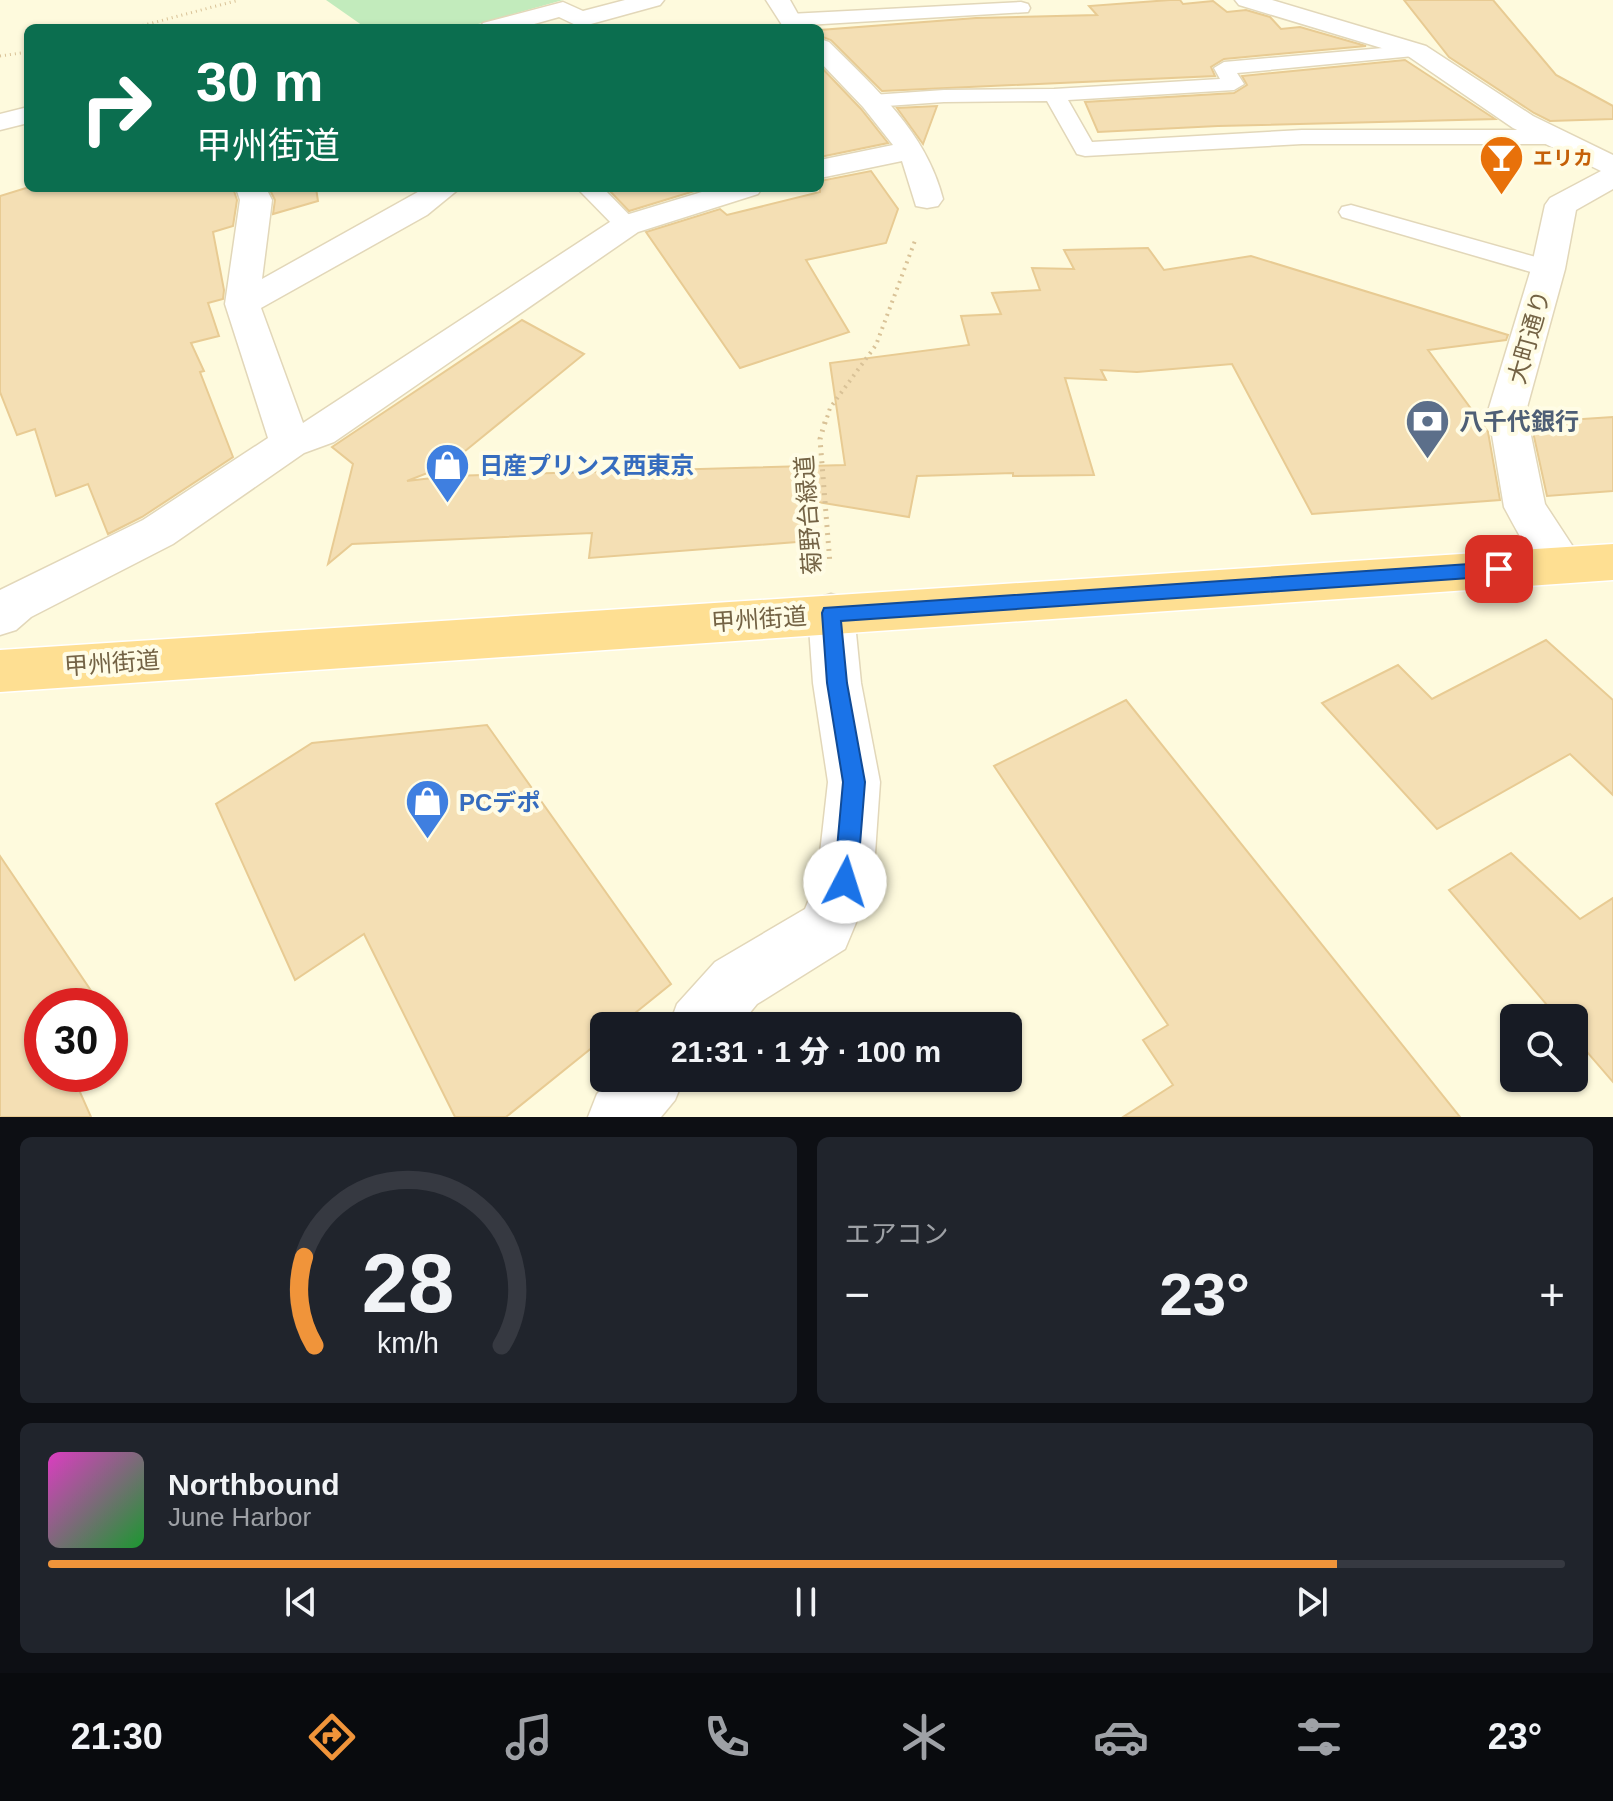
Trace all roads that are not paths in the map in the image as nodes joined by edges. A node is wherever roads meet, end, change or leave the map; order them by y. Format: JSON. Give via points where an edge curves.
{"nodes":[{"id":1,"x":652,"y":0,"type":"edge"},
{"id":2,"x":1247,"y":0,"type":"edge"},
{"id":3,"x":1021,"y":8,"type":"dead end"},
{"id":4,"x":789,"y":16,"type":"edge"},
{"id":5,"x":507,"y":24,"type":"edge"},
{"id":6,"x":824,"y":51,"type":"edge"},
{"id":7,"x":1417,"y":51,"type":"junction"},
{"id":8,"x":1054,"y":95,"type":"junction"},
{"id":9,"x":872,"y":101,"type":"junction"},
{"id":10,"x":24,"y":116,"type":"edge"},
{"id":11,"x":0,"y":122,"type":"edge"},
{"id":12,"x":1550,"y":137,"type":"junction"},
{"id":13,"x":909,"y":151,"type":"junction"},
{"id":14,"x":1613,"y":166,"type":"edge"},
{"id":15,"x":824,"y":168,"type":"edge"},
{"id":16,"x":1613,"y":177,"type":"edge"},
{"id":17,"x":253,"y":192,"type":"edge"},
{"id":18,"x":439,"y":192,"type":"edge"},
{"id":19,"x":593,"y":192,"type":"edge"},
{"id":20,"x":734,"y":192,"type":"edge"},
{"id":21,"x":927,"y":199,"type":"road end"},
{"id":22,"x":1351,"y":212,"type":"dead end"},
{"id":23,"x":627,"y":225,"type":"junction"},
{"id":24,"x":1548,"y":269,"type":"junction"},
{"id":25,"x":242,"y":304,"type":"junction"},
{"id":26,"x":290,"y":443,"type":"junction"},
{"id":27,"x":1613,"y":562,"type":"edge"},
{"id":28,"x":1563,"y":565,"type":"junction"},
{"id":29,"x":831,"y":613,"type":"junction"},
{"id":30,"x":0,"y":616,"type":"edge"},
{"id":31,"x":0,"y":671,"type":"edge"},
{"id":32,"x":711,"y":1012,"type":"edge"},
{"id":33,"x":641,"y":1092,"type":"edge"},
{"id":34,"x":620,"y":1117,"type":"edge"}],
"edges":[{"from":1,"to":5,"type":"street","via":[[580,20],[563,9]]},
{"from":2,"to":7,"type":"street"},
{"from":3,"to":4,"type":"lane"},
{"from":6,"to":9,"type":"street"},
{"from":7,"to":8,"type":"lane","via":[[1224,68],[1234,84]]},
{"from":7,"to":12,"type":"street"},
{"from":8,"to":9,"type":"lane"},
{"from":8,"to":12,"type":"lane","via":[[1085,149],[1302,137]]},
{"from":9,"to":13,"type":"street"},
{"from":10,"to":11,"type":"street"},
{"from":12,"to":14,"type":"street"},
{"from":13,"to":15,"type":"street"},
{"from":13,"to":21,"type":"street"},
{"from":16,"to":24,"type":"street","name":"大町通り","via":[[1561,205]]},
{"from":17,"to":25,"type":"street","via":[[256,200]]},
{"from":18,"to":25,"type":"street"},
{"from":19,"to":23,"type":"lane"},
{"from":20,"to":23,"type":"street"},
{"from":22,"to":24,"type":"lane"},
{"from":23,"to":26,"type":"street","via":[[320,432]]},
{"from":24,"to":28,"type":"street","name":"大町通り","via":[[1507,411],[1525,507]]},
{"from":25,"to":26,"type":"street"},
{"from":26,"to":30,"type":"street","via":[[158,532]]},
{"from":27,"to":28,"type":"highway","name":"甲州街道"},
{"from":28,"to":29,"type":"highway","name":"甲州街道"},
{"from":29,"to":31,"type":"highway","name":"甲州街道"},
{"from":29,"to":32,"type":"street","via":[[854,782],[845,882],[825,929],[736,983]]},
{"from":33,"to":34,"type":"street"}]}
